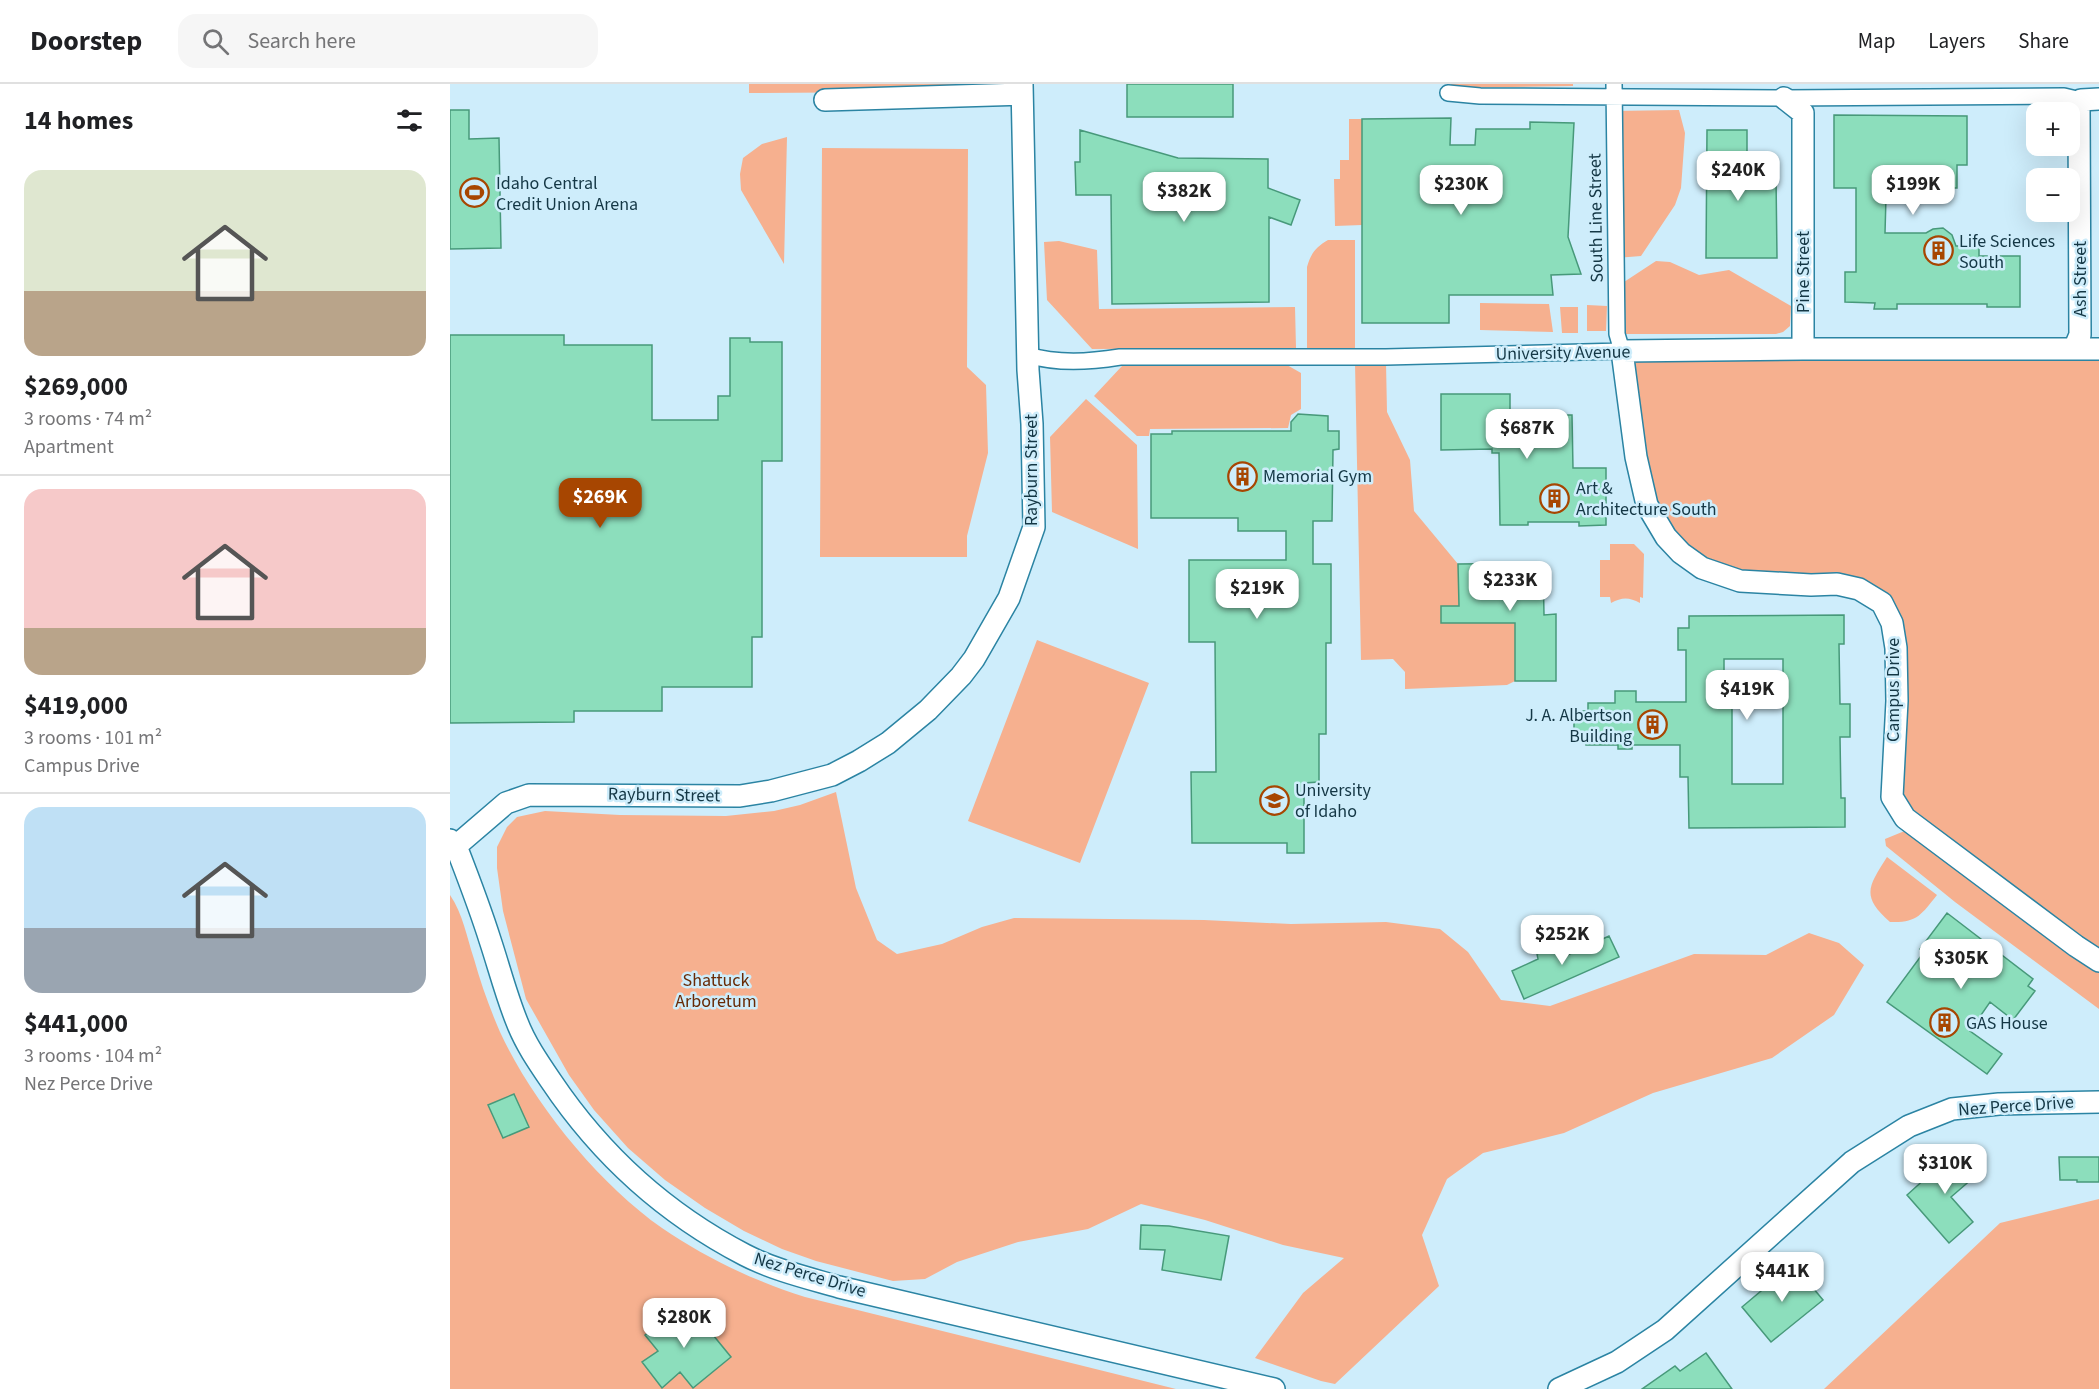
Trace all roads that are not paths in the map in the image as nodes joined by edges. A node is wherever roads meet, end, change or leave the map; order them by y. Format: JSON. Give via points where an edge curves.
{"nodes":[{"id":1,"x":1022,"y":89,"type":"edge"},
{"id":2,"x":1614,"y":90,"type":"edge"},
{"id":3,"x":1448,"y":93,"type":"dead end"},
{"id":4,"x":1784,"y":98,"type":"junction"},
{"id":5,"x":2090,"y":99,"type":"edge"},
{"id":6,"x":825,"y":100,"type":"dead end"},
{"id":7,"x":1803,"y":349,"type":"junction"},
{"id":8,"x":2099,"y":349,"type":"edge"},
{"id":9,"x":2074,"y":350,"type":"junction"},
{"id":10,"x":1622,"y":351,"type":"junction"},
{"id":11,"x":1027,"y":355,"type":"junction"},
{"id":12,"x":453,"y":843,"type":"edge"},
{"id":13,"x":2099,"y":961,"type":"edge"},
{"id":14,"x":2099,"y":1102,"type":"edge"},
{"id":15,"x":1274,"y":1389,"type":"edge"},
{"id":16,"x":1559,"y":1389,"type":"edge"}],
"edges":[{"from":1,"to":6,"type":"street"},
{"from":1,"to":11,"type":"street","name":"Rayburn Street"},
{"from":2,"to":3,"type":"street","via":[[1480,96]]},
{"from":2,"to":4,"type":"street"},
{"from":2,"to":10,"type":"street","name":"South Line Street","via":[[1617,334]]},
{"from":4,"to":5,"type":"street"},
{"from":4,"to":7,"type":"street","name":"Pine Street","via":[[1803,112]]},
{"from":5,"to":9,"type":"street","name":"Ash Street","via":[[2079,110],[2080,335]]},
{"from":7,"to":9,"type":"street","name":"University Avenue"},
{"from":7,"to":10,"type":"street","name":"University Avenue"},
{"from":8,"to":9,"type":"street","name":"University Avenue"},
{"from":10,"to":11,"type":"street","name":"University Avenue","via":[[1386,357],[1120,357],[1093,362],[1044,360]]},
{"from":10,"to":13,"type":"street","name":"Campus Drive","via":[[1636,457],[1647,505],[1666,537],[1702,568],[1740,581],[1837,584],[1859,589],[1882,603],[1892,623],[1896,648],[1892,797],[1905,818]]},
{"from":11,"to":12,"type":"street","name":"Rayburn Street","via":[[1034,528],[1009,598],[974,659],[914,723],[832,775],[771,791],[740,796],[521,796]]},
{"from":12,"to":15,"type":"street","name":"Nez Perce Drive","via":[[485,924],[517,1023],[536,1059],[563,1100],[597,1140],[672,1211],[747,1257],[800,1276]]},
{"from":14,"to":16,"type":"street","name":"Nez Perce Drive","via":[[1952,1109],[1909,1126],[1852,1162],[1665,1330],[1617,1362]]}]}
